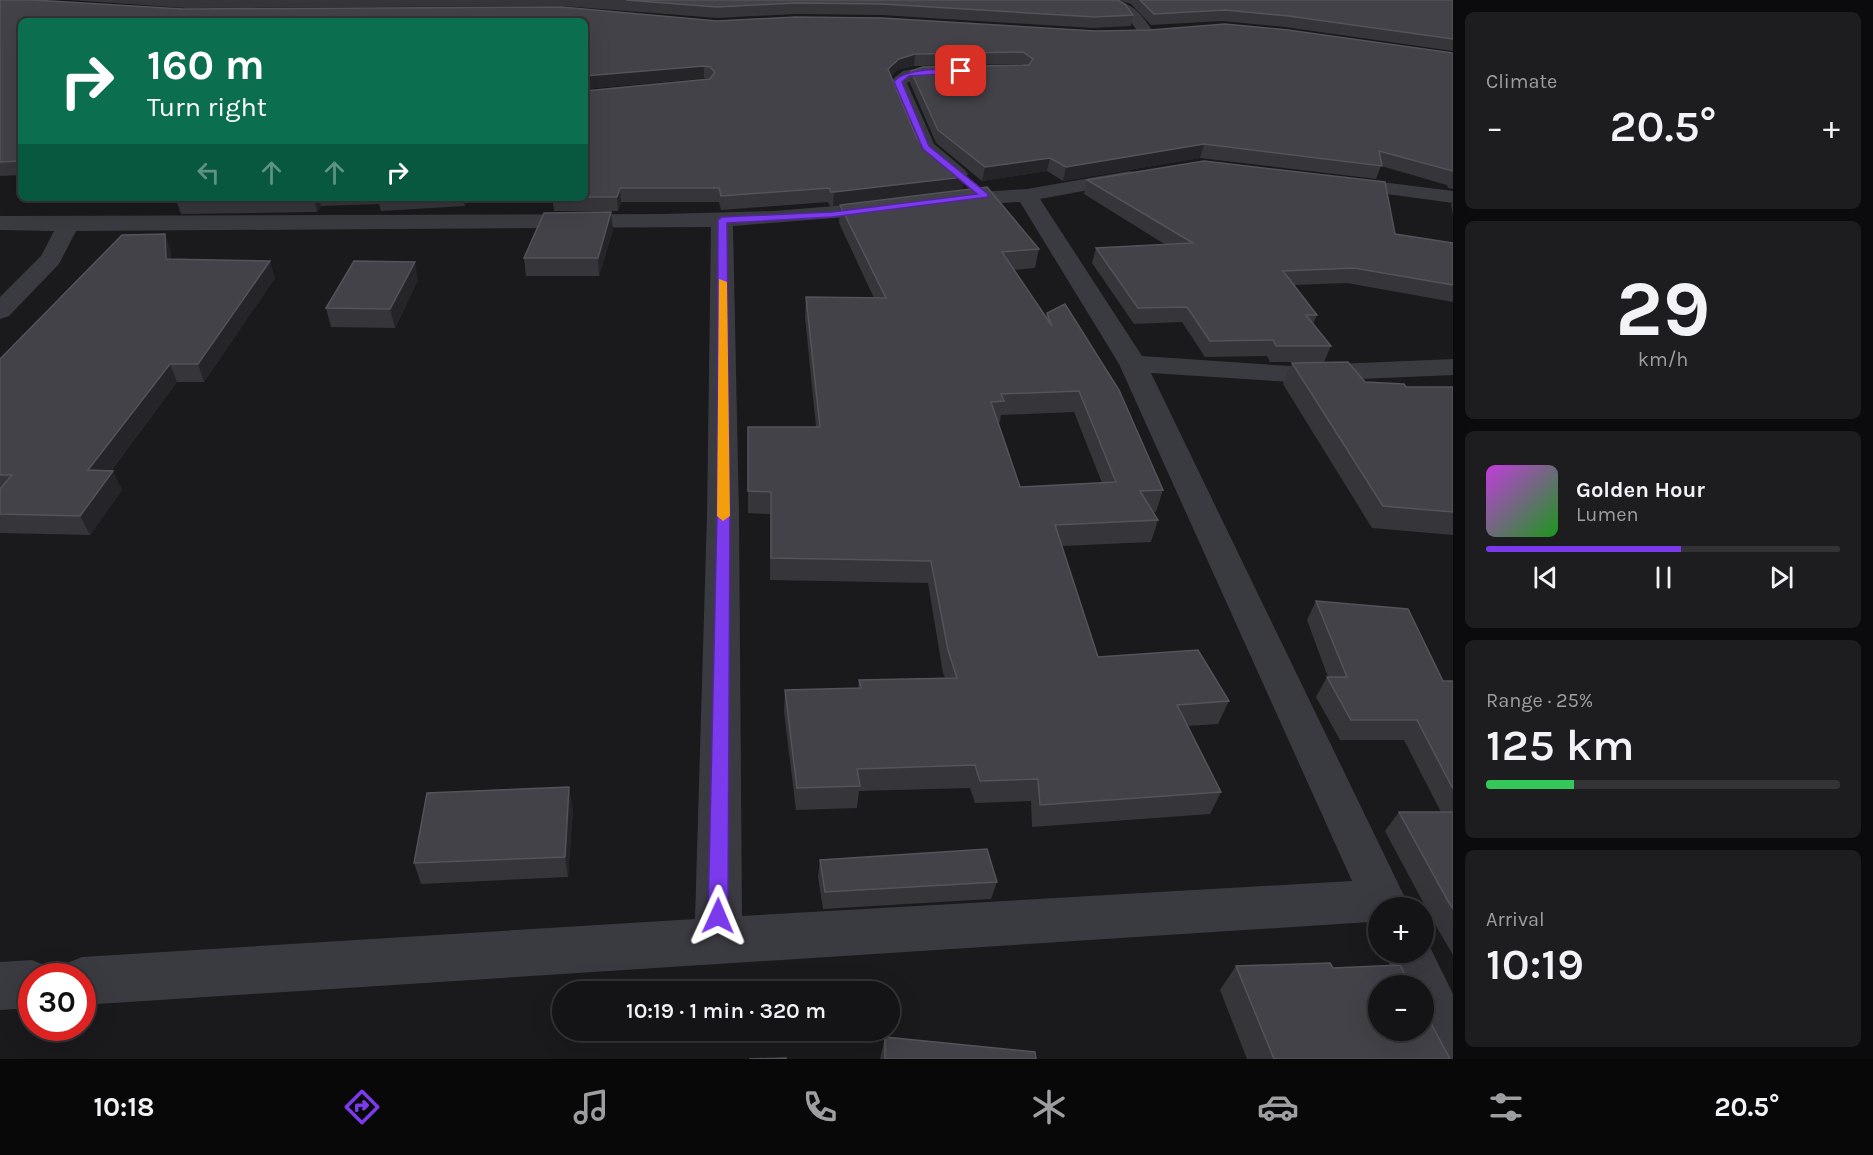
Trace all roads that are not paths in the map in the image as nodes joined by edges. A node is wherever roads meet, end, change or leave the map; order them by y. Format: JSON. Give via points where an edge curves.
{"nodes":[{"id":1,"x":1108,"y":0,"type":"edge"},
{"id":2,"x":1165,"y":32,"type":"edge"},
{"id":3,"x":1128,"y":34,"type":"edge"},
{"id":4,"x":1147,"y":34,"type":"junction"},
{"id":5,"x":977,"y":71,"type":"edge"},
{"id":6,"x":1148,"y":173,"type":"edge"},
{"id":7,"x":1321,"y":180,"type":"edge"},
{"id":8,"x":1027,"y":195,"type":"junction"},
{"id":9,"x":985,"y":196,"type":"junction"},
{"id":10,"x":1453,"y":197,"type":"edge"},
{"id":11,"x":926,"y":203,"type":"edge"},
{"id":12,"x":903,"y":206,"type":"edge"},
{"id":13,"x":722,"y":220,"type":"junction"},
{"id":14,"x":0,"y":223,"type":"edge"},
{"id":15,"x":68,"y":225,"type":"junction"},
{"id":16,"x":0,"y":311,"type":"edge"},
{"id":17,"x":1133,"y":364,"type":"junction"},
{"id":18,"x":1453,"y":367,"type":"edge"},
{"id":19,"x":1383,"y":897,"type":"edge"},
{"id":20,"x":1368,"y":905,"type":"edge"},
{"id":21,"x":717,"y":940,"type":"junction"},
{"id":22,"x":1413,"y":963,"type":"edge"},
{"id":23,"x":96,"y":980,"type":"edge"},
{"id":24,"x":18,"y":985,"type":"edge"},
{"id":25,"x":0,"y":986,"type":"edge"},
{"id":26,"x":1453,"y":1049,"type":"edge"}],
"edges":[{"from":1,"to":4,"type":"street","via":[[1129,10]]},
{"from":2,"to":4,"type":"street"},
{"from":3,"to":4,"type":"street"},
{"from":5,"to":9,"type":"street","via":[[921,72],[900,77],[898,82],[926,147]]},
{"from":6,"to":8,"type":"street"},
{"from":7,"to":10,"type":"street"},
{"from":8,"to":9,"type":"street"},
{"from":8,"to":17,"type":"street"},
{"from":9,"to":11,"type":"street"},
{"from":12,"to":13,"type":"street"},
{"from":13,"to":15,"type":"street"},
{"from":13,"to":21,"type":"street","via":[[723,514]]},
{"from":14,"to":15,"type":"street"},
{"from":15,"to":16,"type":"street","via":[[51,259]]},
{"from":17,"to":18,"type":"street","via":[[1290,374]]},
{"from":17,"to":19,"type":"street"},
{"from":20,"to":21,"type":"street"},
{"from":21,"to":23,"type":"street"},
{"from":22,"to":26,"type":"street"},
{"from":24,"to":25,"type":"street"}]}
